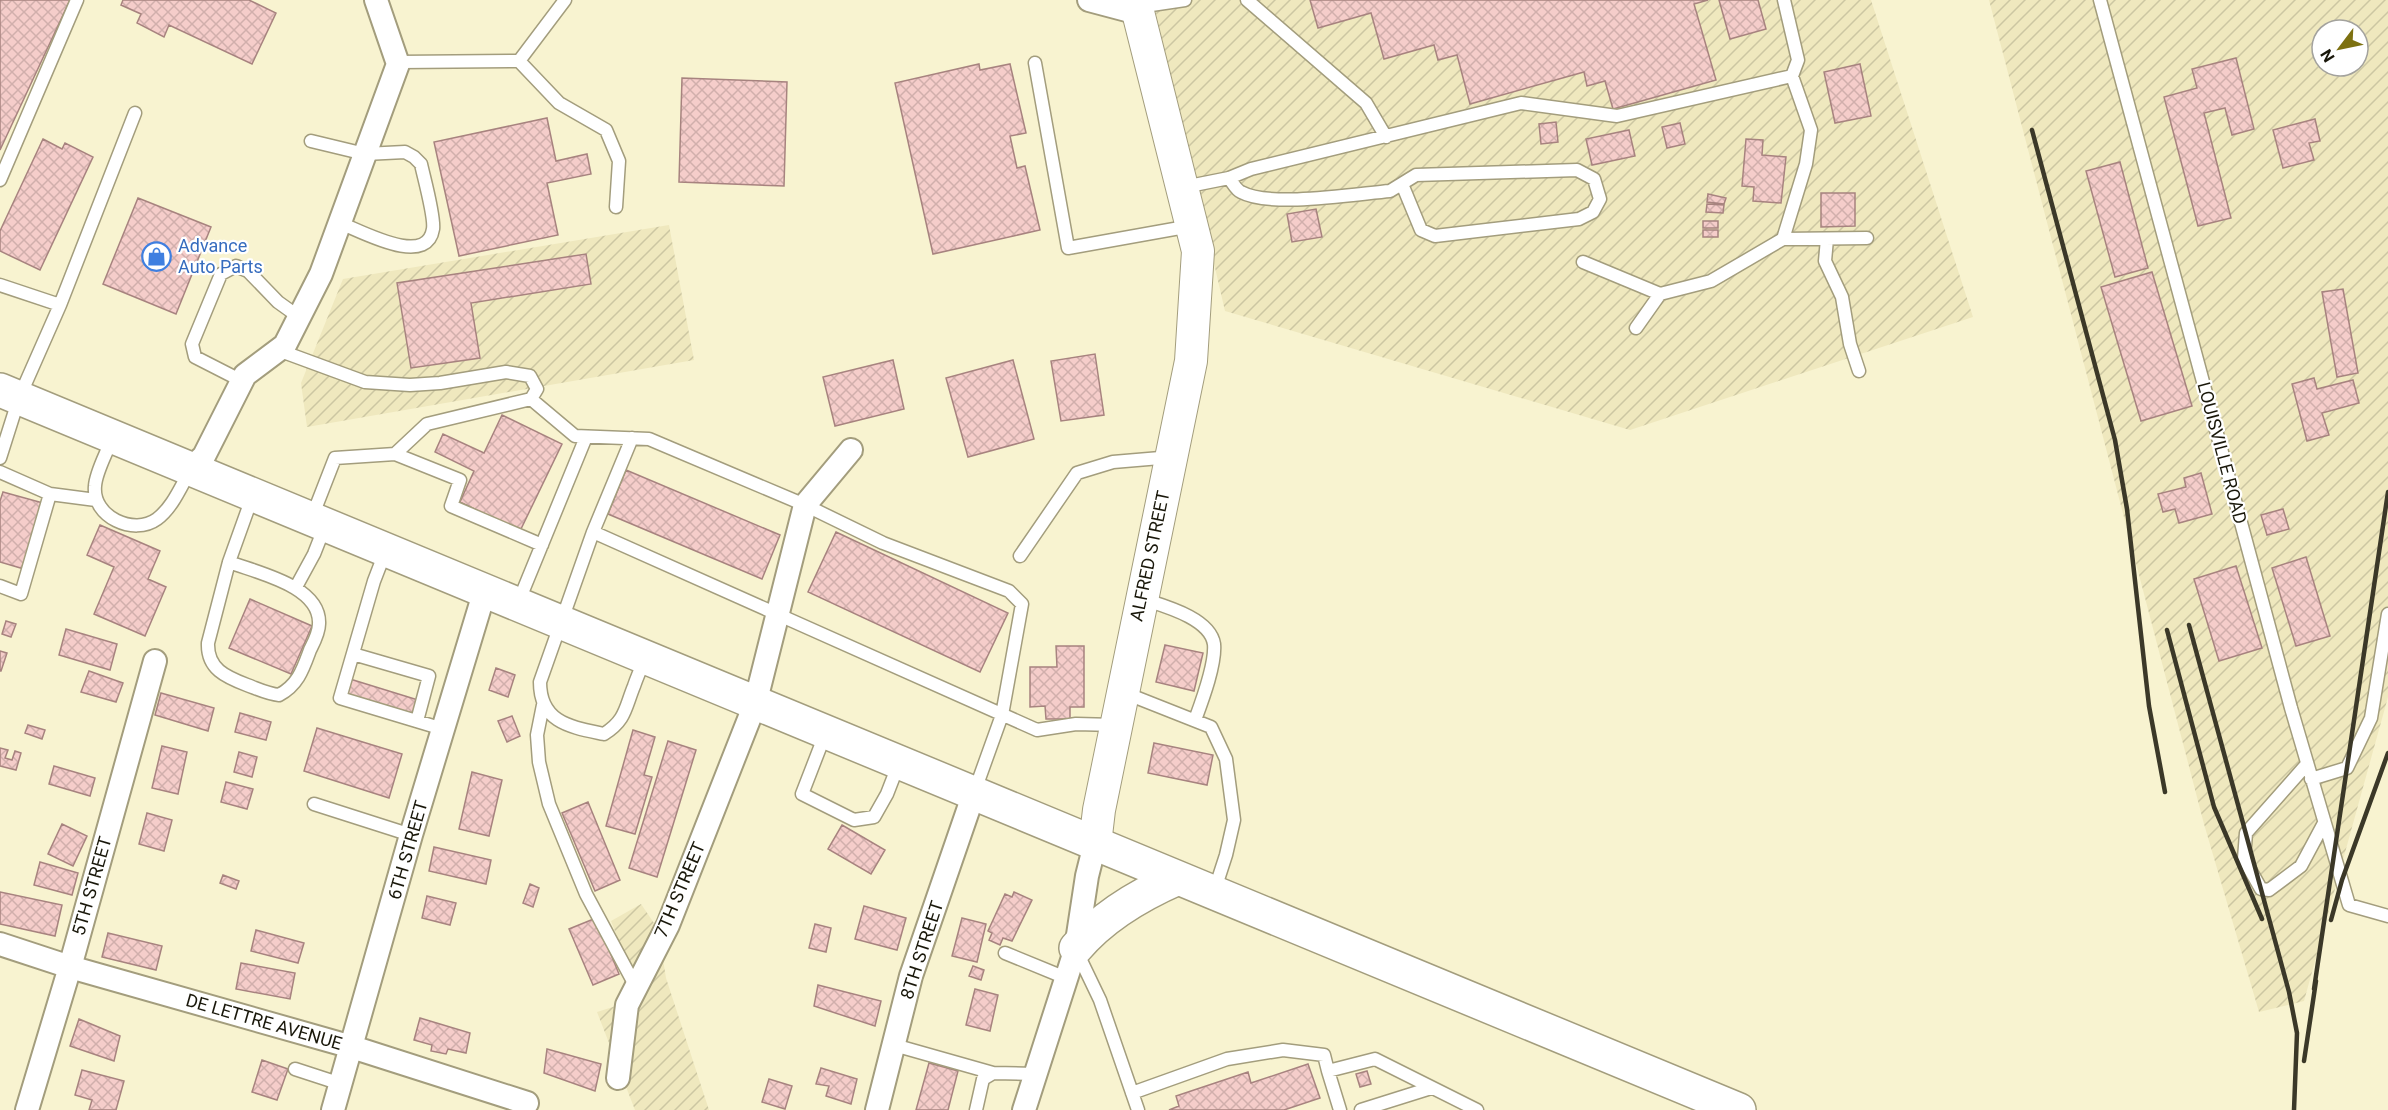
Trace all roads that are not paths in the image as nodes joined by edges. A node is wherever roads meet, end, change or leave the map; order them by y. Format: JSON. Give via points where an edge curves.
{"nodes":[{"id":1,"x":78,"y":0,"type":"edge"},
{"id":2,"x":376,"y":0,"type":"edge"},
{"id":3,"x":565,"y":0,"type":"edge"},
{"id":4,"x":1089,"y":0,"type":"edge"},
{"id":5,"x":1185,"y":0,"type":"edge"},
{"id":6,"x":1247,"y":0,"type":"edge"},
{"id":7,"x":1784,"y":0,"type":"edge"},
{"id":8,"x":2100,"y":0,"type":"edge"},
{"id":9,"x":1137,"y":7,"type":"edge"},
{"id":10,"x":519,"y":61,"type":"junction"},
{"id":11,"x":399,"y":62,"type":"junction"},
{"id":12,"x":1035,"y":63,"type":"dead end"},
{"id":13,"x":1792,"y":76,"type":"junction"},
{"id":14,"x":135,"y":113,"type":"dead end"},
{"id":15,"x":1386,"y":136,"type":"junction"},
{"id":16,"x":311,"y":141,"type":"dead end"},
{"id":17,"x":365,"y":154,"type":"junction"},
{"id":18,"x":1229,"y":178,"type":"junction"},
{"id":19,"x":0,"y":180,"type":"edge"},
{"id":20,"x":1402,"y":184,"type":"junction"},
{"id":21,"x":1183,"y":188,"type":"junction"},
{"id":22,"x":616,"y":207,"type":"dead end"},
{"id":23,"x":340,"y":223,"type":"junction"},
{"id":24,"x":1192,"y":226,"type":"junction"},
{"id":25,"x":1827,"y":238,"type":"junction"},
{"id":26,"x":1867,"y":238,"type":"dead end"},
{"id":27,"x":1783,"y":239,"type":"junction"},
{"id":28,"x":1583,"y":262,"type":"dead end"},
{"id":29,"x":0,"y":285,"type":"edge"},
{"id":30,"x":1660,"y":294,"type":"junction"},
{"id":31,"x":60,"y":305,"type":"junction"},
{"id":32,"x":299,"y":317,"type":"junction"},
{"id":33,"x":1636,"y":328,"type":"dead end"},
{"id":34,"x":278,"y":350,"type":"junction"},
{"id":35,"x":1859,"y":371,"type":"dead end"},
{"id":36,"x":242,"y":381,"type":"junction"},
{"id":37,"x":9,"y":394,"type":"edge"},
{"id":38,"x":531,"y":399,"type":"junction"},
{"id":39,"x":113,"y":436,"type":"junction"},
{"id":40,"x":586,"y":437,"type":"junction"},
{"id":41,"x":632,"y":438,"type":"junction"},
{"id":42,"x":851,"y":450,"type":"dead end"},
{"id":43,"x":395,"y":454,"type":"junction"},
{"id":44,"x":1172,"y":457,"type":"junction"},
{"id":45,"x":0,"y":458,"type":"edge"},
{"id":46,"x":191,"y":468,"type":"junction"},
{"id":47,"x":0,"y":472,"type":"edge"},
{"id":48,"x":50,"y":494,"type":"junction"},
{"id":49,"x":254,"y":494,"type":"junction"},
{"id":50,"x":96,"y":500,"type":"junction"},
{"id":51,"x":805,"y":505,"type":"junction"},
{"id":52,"x":318,"y":521,"type":"junction"},
{"id":53,"x":593,"y":532,"type":"junction"},
{"id":54,"x":542,"y":544,"type":"junction"},
{"id":55,"x":387,"y":549,"type":"junction"},
{"id":56,"x":1020,"y":556,"type":"dead end"},
{"id":57,"x":230,"y":562,"type":"junction"},
{"id":58,"x":0,"y":586,"type":"edge"},
{"id":59,"x":296,"y":587,"type":"junction"},
{"id":60,"x":485,"y":590,"type":"junction"},
{"id":61,"x":1142,"y":599,"type":"junction"},
{"id":62,"x":518,"y":604,"type":"junction"},
{"id":63,"x":778,"y":614,"type":"junction"},
{"id":64,"x":2388,"y":614,"type":"edge"},
{"id":65,"x":561,"y":622,"type":"junction"},
{"id":66,"x":353,"y":654,"type":"junction"},
{"id":67,"x":646,"y":658,"type":"junction"},
{"id":68,"x":155,"y":661,"type":"dead end"},
{"id":69,"x":1123,"y":692,"type":"junction"},
{"id":70,"x":755,"y":704,"type":"junction"},
{"id":71,"x":543,"y":705,"type":"junction"},
{"id":72,"x":1002,"y":715,"type":"junction"},
{"id":73,"x":1195,"y":720,"type":"junction"},
{"id":74,"x":417,"y":721,"type":"junction"},
{"id":75,"x":1116,"y":726,"type":"junction"},
{"id":76,"x":443,"y":729,"type":"junction"},
{"id":77,"x":826,"y":732,"type":"junction"},
{"id":78,"x":900,"y":762,"type":"junction"},
{"id":79,"x":2307,"y":764,"type":"junction"},
{"id":80,"x":2311,"y":779,"type":"junction"},
{"id":81,"x":974,"y":793,"type":"junction"},
{"id":82,"x":314,"y":804,"type":"dead end"},
{"id":83,"x":2324,"y":823,"type":"junction"},
{"id":84,"x":411,"y":835,"type":"junction"},
{"id":85,"x":1095,"y":844,"type":"junction"},
{"id":86,"x":1178,"y":878,"type":"junction"},
{"id":87,"x":1214,"y":893,"type":"junction"},
{"id":88,"x":2388,"y":916,"type":"edge"},
{"id":89,"x":0,"y":944,"type":"edge"},
{"id":90,"x":1005,"y":953,"type":"dead end"},
{"id":91,"x":1071,"y":963,"type":"junction"},
{"id":92,"x":70,"y":967,"type":"junction"},
{"id":93,"x":636,"y":987,"type":"junction"},
{"id":94,"x":894,"y":1045,"type":"junction"},
{"id":95,"x":352,"y":1047,"type":"junction"},
{"id":96,"x":295,"y":1069,"type":"dead end"},
{"id":97,"x":1328,"y":1071,"type":"junction"},
{"id":98,"x":993,"y":1073,"type":"junction"},
{"id":99,"x":1034,"y":1074,"type":"junction"},
{"id":100,"x":618,"y":1078,"type":"dead end"},
{"id":101,"x":341,"y":1084,"type":"junction"},
{"id":102,"x":1431,"y":1088,"type":"junction"},
{"id":103,"x":1132,"y":1093,"type":"junction"},
{"id":104,"x":527,"y":1103,"type":"dead end"},
{"id":105,"x":27,"y":1110,"type":"edge"},
{"id":106,"x":333,"y":1110,"type":"edge"},
{"id":107,"x":877,"y":1110,"type":"edge"},
{"id":108,"x":976,"y":1110,"type":"edge"},
{"id":109,"x":1024,"y":1110,"type":"edge"},
{"id":110,"x":1138,"y":1110,"type":"edge"},
{"id":111,"x":1340,"y":1110,"type":"edge"},
{"id":112,"x":1361,"y":1110,"type":"edge"},
{"id":113,"x":1477,"y":1110,"type":"edge"},
{"id":114,"x":1739,"y":1110,"type":"edge"}],
"edges":[{"from":1,"to":19,"type":"lane"},
{"from":2,"to":11,"type":"street"},
{"from":3,"to":10,"type":"lane"},
{"from":4,"to":9,"type":"street"},
{"from":5,"to":9,"type":"lane"},
{"from":6,"to":15,"type":"lane","via":[[1366,104]]},
{"from":7,"to":13,"type":"lane","via":[[1798,60]]},
{"from":8,"to":79,"type":"lane","name":"LOUISVILLE ROAD"},
{"from":9,"to":21,"type":"main road","name":"ALFRED STREET"},
{"from":10,"to":11,"type":"lane"},
{"from":10,"to":22,"type":"lane","via":[[559,103],[606,130],[619,161]]},
{"from":11,"to":17,"type":"street"},
{"from":12,"to":24,"type":"lane","via":[[1068,248]]},
{"from":13,"to":15,"type":"lane","via":[[1617,116],[1521,103]]},
{"from":13,"to":27,"type":"lane","via":[[1811,130],[1806,164]]},
{"from":14,"to":31,"type":"lane"},
{"from":15,"to":18,"type":"lane","via":[[1251,169]]},
{"from":16,"to":17,"type":"lane"},
{"from":17,"to":23,"type":"street"},
{"from":17,"to":23,"type":"lane","via":[[405,152],[421,164],[434,228],[428,240],[418,247],[406,248]]},
{"from":18,"to":20,"type":"lane","via":[[1238,192],[1258,198],[1390,191]]},
{"from":18,"to":21,"type":"lane"},
{"from":20,"to":20,"type":"lane","via":[[1416,175],[1577,170],[1594,179],[1600,199],[1593,212],[1579,219],[1435,236],[1421,230]]},
{"from":21,"to":24,"type":"main road","name":"ALFRED STREET"},
{"from":23,"to":32,"type":"street"},
{"from":24,"to":44,"type":"main road","name":"ALFRED STREET","via":[[1198,250],[1191,360]]},
{"from":25,"to":26,"type":"lane"},
{"from":25,"to":27,"type":"lane"},
{"from":25,"to":35,"type":"lane","via":[[1826,261],[1842,297]]},
{"from":27,"to":30,"type":"lane","via":[[1711,281]]},
{"from":28,"to":30,"type":"lane"},
{"from":29,"to":31,"type":"lane"},
{"from":30,"to":33,"type":"lane"},
{"from":31,"to":37,"type":"lane"},
{"from":32,"to":34,"type":"street","via":[[285,345]]},
{"from":32,"to":36,"type":"lane","via":[[248,271],[236,266],[221,274],[192,344],[195,357]]},
{"from":34,"to":36,"type":"street"},
{"from":34,"to":38,"type":"lane","via":[[365,382],[440,383],[506,372],[530,376],[537,389]]},
{"from":36,"to":46,"type":"street","via":[[204,456]]},
{"from":37,"to":39,"type":"main road"},
{"from":37,"to":45,"type":"lane"},
{"from":38,"to":40,"type":"lane","via":[[575,436]]},
{"from":38,"to":43,"type":"lane","via":[[427,424]]},
{"from":39,"to":46,"type":"main road"},
{"from":39,"to":50,"type":"lane","via":[[95,485]]},
{"from":40,"to":41,"type":"lane"},
{"from":40,"to":54,"type":"lane"},
{"from":41,"to":51,"type":"lane","via":[[649,439]]},
{"from":41,"to":53,"type":"lane"},
{"from":42,"to":51,"type":"street"},
{"from":43,"to":52,"type":"lane","via":[[335,458]]},
{"from":43,"to":54,"type":"lane","via":[[460,480],[451,506]]},
{"from":44,"to":56,"type":"lane","via":[[1113,462],[1077,473]]},
{"from":44,"to":61,"type":"main road","name":"ALFRED STREET"},
{"from":46,"to":49,"type":"main road"},
{"from":46,"to":50,"type":"lane","via":[[160,517],[147,526],[127,526],[109,516]]},
{"from":47,"to":48,"type":"lane"},
{"from":48,"to":50,"type":"lane"},
{"from":48,"to":58,"type":"lane","via":[[21,594]]},
{"from":49,"to":52,"type":"main road"},
{"from":49,"to":57,"type":"lane"},
{"from":51,"to":63,"type":"street","name":"7TH STREET"},
{"from":51,"to":72,"type":"lane","via":[[883,543],[1009,591],[1022,604]]},
{"from":52,"to":55,"type":"main road"},
{"from":52,"to":59,"type":"lane","via":[[314,554]]},
{"from":53,"to":63,"type":"lane"},
{"from":53,"to":65,"type":"lane"},
{"from":54,"to":62,"type":"lane"},
{"from":55,"to":60,"type":"main road"},
{"from":55,"to":66,"type":"lane"},
{"from":57,"to":59,"type":"lane"},
{"from":57,"to":59,"type":"lane","via":[[207,653],[227,677],[269,694],[279,695],[295,684],[318,632],[317,609]]},
{"from":60,"to":62,"type":"main road"},
{"from":60,"to":76,"type":"street","name":"6TH STREET"},
{"from":61,"to":69,"type":"main road","name":"ALFRED STREET"},
{"from":61,"to":73,"type":"lane","via":[[1176,610],[1203,625],[1214,643],[1209,677]]},
{"from":62,"to":65,"type":"main road"},
{"from":63,"to":70,"type":"street","name":"7TH STREET"},
{"from":63,"to":72,"type":"lane"},
{"from":64,"to":80,"type":"lane","via":[[2371,718],[2347,768]]},
{"from":65,"to":67,"type":"main road"},
{"from":65,"to":71,"type":"lane","via":[[540,682]]},
{"from":66,"to":74,"type":"lane","via":[[340,698]]},
{"from":66,"to":74,"type":"lane","via":[[429,675]]},
{"from":67,"to":70,"type":"main road"},
{"from":67,"to":71,"type":"lane","via":[[625,715],[604,734],[574,728],[555,719]]},
{"from":68,"to":92,"type":"street","name":"5TH STREET"},
{"from":69,"to":73,"type":"lane"},
{"from":69,"to":75,"type":"main road","name":"ALFRED STREET"},
{"from":70,"to":77,"type":"main road"},
{"from":70,"to":93,"type":"street","name":"7TH STREET","via":[[668,924]]},
{"from":71,"to":93,"type":"lane","via":[[537,735],[549,804],[586,894]]},
{"from":72,"to":75,"type":"lane","via":[[1037,730],[1076,724]]},
{"from":72,"to":81,"type":"lane"},
{"from":73,"to":87,"type":"lane","via":[[1211,727],[1226,759],[1234,820]]},
{"from":74,"to":76,"type":"lane"},
{"from":75,"to":85,"type":"main road","name":"ALFRED STREET"},
{"from":76,"to":84,"type":"street","name":"6TH STREET"},
{"from":77,"to":78,"type":"main road"},
{"from":77,"to":78,"type":"lane","via":[[802,794],[854,820],[874,817]]},
{"from":78,"to":81,"type":"main road"},
{"from":79,"to":80,"type":"lane","name":"LOUISVILLE ROAD"},
{"from":79,"to":83,"type":"lane","via":[[2246,833],[2244,859],[2261,889],[2269,890],[2301,866]]},
{"from":80,"to":83,"type":"lane","name":"LOUISVILLE ROAD"},
{"from":81,"to":85,"type":"main road"},
{"from":81,"to":94,"type":"street","name":"8TH STREET","via":[[948,888],[911,976]]},
{"from":82,"to":84,"type":"lane"},
{"from":83,"to":88,"type":"lane","name":"LOUISVILLE ROAD","via":[[2349,905]]},
{"from":84,"to":95,"type":"street","name":"6TH STREET"},
{"from":85,"to":86,"type":"main road"},
{"from":85,"to":91,"type":"street","name":"ALFRED STREET"},
{"from":86,"to":87,"type":"main road"},
{"from":86,"to":91,"type":"main road","via":[[1140,895],[1087,935]]},
{"from":87,"to":114,"type":"main road"},
{"from":89,"to":92,"type":"street","name":"DE LETTRE AVENUE"},
{"from":90,"to":91,"type":"lane"},
{"from":91,"to":99,"type":"street","name":"ALFRED STREET"},
{"from":91,"to":103,"type":"lane","via":[[1100,1000]]},
{"from":92,"to":95,"type":"street","name":"DE LETTRE AVENUE"},
{"from":92,"to":105,"type":"street","name":"5TH STREET"},
{"from":93,"to":100,"type":"street","name":"7TH STREET","via":[[627,1005]]},
{"from":94,"to":98,"type":"lane"},
{"from":94,"to":107,"type":"street","name":"8TH STREET"},
{"from":95,"to":101,"type":"street","name":"6TH STREET"},
{"from":95,"to":104,"type":"street","name":"DE LETTRE AVENUE"},
{"from":96,"to":101,"type":"lane"},
{"from":97,"to":102,"type":"lane","via":[[1375,1059]]},
{"from":97,"to":103,"type":"lane","via":[[1324,1055],[1283,1050],[1227,1059]]},
{"from":97,"to":111,"type":"lane"},
{"from":98,"to":99,"type":"lane"},
{"from":98,"to":108,"type":"lane","via":[[983,1079]]},
{"from":99,"to":109,"type":"street","name":"ALFRED STREET"},
{"from":101,"to":106,"type":"street","name":"6TH STREET"},
{"from":102,"to":112,"type":"lane"},
{"from":102,"to":113,"type":"lane"},
{"from":103,"to":110,"type":"lane"}]}
